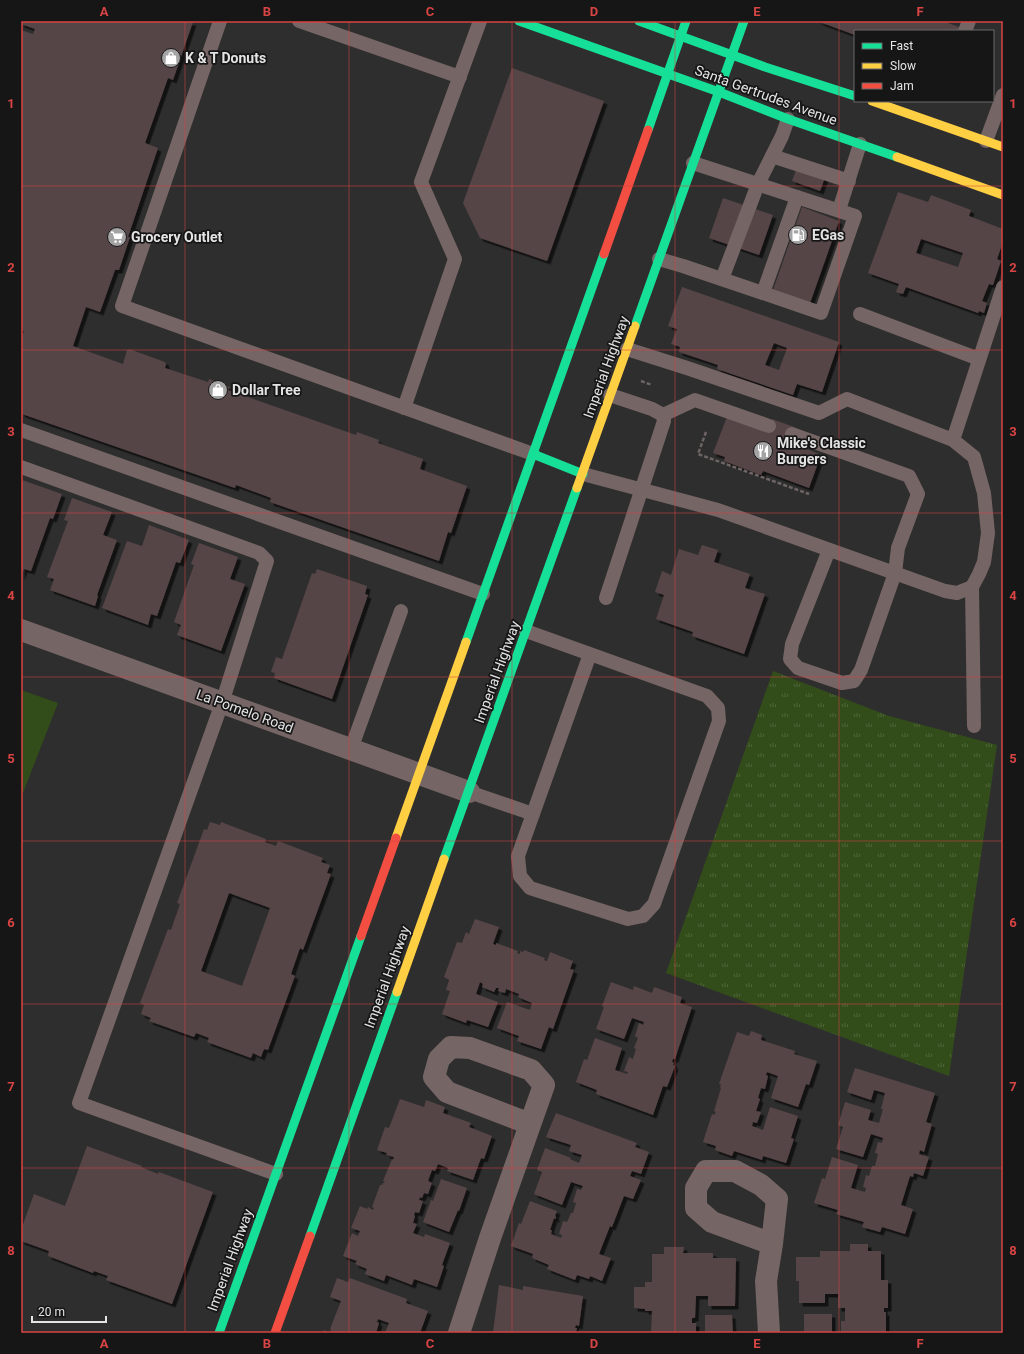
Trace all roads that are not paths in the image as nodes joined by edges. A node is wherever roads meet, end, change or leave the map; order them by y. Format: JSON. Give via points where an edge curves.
{"nodes":[{"id":1,"x":220,"y":21,"type":"edge"},
{"id":2,"x":299,"y":21,"type":"edge"},
{"id":3,"x":480,"y":21,"type":"edge"},
{"id":4,"x":519,"y":21,"type":"edge"},
{"id":5,"x":639,"y":21,"type":"edge"},
{"id":6,"x":686,"y":21,"type":"edge"},
{"id":7,"x":744,"y":21,"type":"edge"},
{"id":8,"x":681,"y":37,"type":"junction"},
{"id":9,"x":732,"y":55,"type":"junction"},
{"id":10,"x":668,"y":74,"type":"junction"},
{"id":11,"x":460,"y":76,"type":"junction"},
{"id":12,"x":994,"y":90,"type":"edge"},
{"id":13,"x":719,"y":92,"type":"junction"},
{"id":14,"x":1003,"y":94,"type":"edge"},
{"id":15,"x":854,"y":96,"type":"edge"},
{"id":16,"x":875,"y":102,"type":"edge"},
{"id":17,"x":788,"y":119,"type":"junction"},
{"id":18,"x":986,"y":141,"type":"junction"},
{"id":19,"x":860,"y":144,"type":"junction"},
{"id":20,"x":1003,"y":147,"type":"edge"},
{"id":21,"x":772,"y":156,"type":"junction"},
{"id":22,"x":694,"y":163,"type":"junction"},
{"id":23,"x":848,"y":181,"type":"junction"},
{"id":24,"x":758,"y":184,"type":"junction"},
{"id":25,"x":1003,"y":195,"type":"edge"},
{"id":26,"x":797,"y":197,"type":"junction"},
{"id":27,"x":839,"y":210,"type":"junction"},
{"id":28,"x":659,"y":259,"type":"junction"},
{"id":29,"x":722,"y":279,"type":"junction"},
{"id":30,"x":1003,"y":287,"type":"edge"},
{"id":31,"x":763,"y":293,"type":"junction"},
{"id":32,"x":860,"y":314,"type":"dead end"},
{"id":33,"x":627,"y":349,"type":"junction"},
{"id":34,"x":979,"y":359,"type":"junction"},
{"id":35,"x":610,"y":395,"type":"junction"},
{"id":36,"x":404,"y":408,"type":"junction"},
{"id":37,"x":663,"y":415,"type":"junction"},
{"id":38,"x":769,"y":426,"type":"dead end"},
{"id":39,"x":21,"y":430,"type":"edge"},
{"id":40,"x":792,"y":434,"type":"dead end"},
{"id":41,"x":953,"y":440,"type":"junction"},
{"id":42,"x":533,"y":454,"type":"junction"},
{"id":43,"x":21,"y":467,"type":"edge"},
{"id":44,"x":583,"y":474,"type":"junction"},
{"id":45,"x":642,"y":489,"type":"junction"},
{"id":46,"x":829,"y":550,"type":"junction"},
{"id":47,"x":895,"y":573,"type":"junction"},
{"id":48,"x":972,"y":587,"type":"junction"},
{"id":49,"x":483,"y":594,"type":"junction"},
{"id":50,"x":606,"y":598,"type":"dead end"},
{"id":51,"x":401,"y":611,"type":"dead end"},
{"id":52,"x":21,"y":630,"type":"edge"},
{"id":53,"x":526,"y":631,"type":"junction"},
{"id":54,"x":590,"y":654,"type":"junction"},
{"id":55,"x":222,"y":703,"type":"junction"},
{"id":56,"x":974,"y":726,"type":"dead end"},
{"id":57,"x":351,"y":749,"type":"junction"},
{"id":58,"x":418,"y":774,"type":"junction"},
{"id":59,"x":469,"y":792,"type":"junction"},
{"id":60,"x":533,"y":814,"type":"junction"},
{"id":61,"x":530,"y":1124,"type":"junction"},
{"id":62,"x":276,"y":1174,"type":"junction"},
{"id":63,"x":772,"y":1244,"type":"dead end"},
{"id":64,"x":219,"y":1333,"type":"edge"},
{"id":65,"x":275,"y":1333,"type":"edge"},
{"id":66,"x":459,"y":1333,"type":"edge"},
{"id":67,"x":769,"y":1333,"type":"edge"}],
"edges":[{"from":1,"to":36,"type":"lane","via":[[122,306]]},
{"from":2,"to":11,"type":"lane"},
{"from":3,"to":11,"type":"lane"},
{"from":4,"to":10,"type":"main road","name":"Santa Gertrudes Avenue"},
{"from":5,"to":8,"type":"main road","name":"Santa Gertrudes Avenue"},
{"from":6,"to":8,"type":"main road","name":"Imperial Highway"},
{"from":7,"to":9,"type":"main road","name":"Imperial Highway"},
{"from":8,"to":9,"type":"main road","name":"Santa Gertrudes Avenue"},
{"from":8,"to":10,"type":"main road","name":"Imperial Highway"},
{"from":9,"to":13,"type":"main road","name":"Imperial Highway"},
{"from":9,"to":15,"type":"main road","name":"Santa Gertrudes Avenue"},
{"from":10,"to":13,"type":"main road","name":"Santa Gertrudes Avenue"},
{"from":10,"to":42,"type":"main road","name":"Imperial Highway"},
{"from":11,"to":36,"type":"lane","via":[[422,182],[455,260]]},
{"from":12,"to":14,"type":"lane"},
{"from":13,"to":17,"type":"main road","name":"Santa Gertrudes Avenue"},
{"from":13,"to":22,"type":"main road","name":"Imperial Highway"},
{"from":14,"to":18,"type":"lane"},
{"from":16,"to":18,"type":"main road"},
{"from":17,"to":19,"type":"main road","name":"Santa Gertrudes Avenue"},
{"from":17,"to":21,"type":"lane"},
{"from":18,"to":20,"type":"main road"},
{"from":19,"to":23,"type":"lane"},
{"from":19,"to":25,"type":"main road","name":"Santa Gertrudes Avenue"},
{"from":21,"to":23,"type":"lane"},
{"from":21,"to":24,"type":"lane"},
{"from":22,"to":24,"type":"lane"},
{"from":22,"to":28,"type":"main road","name":"Imperial Highway"},
{"from":23,"to":27,"type":"lane"},
{"from":24,"to":26,"type":"lane"},
{"from":24,"to":29,"type":"lane"},
{"from":26,"to":27,"type":"lane"},
{"from":26,"to":31,"type":"lane"},
{"from":27,"to":31,"type":"lane","via":[[855,216],[821,313]]},
{"from":28,"to":29,"type":"lane"},
{"from":28,"to":33,"type":"main road","name":"Imperial Highway"},
{"from":29,"to":31,"type":"lane"},
{"from":30,"to":34,"type":"lane"},
{"from":32,"to":34,"type":"lane"},
{"from":33,"to":35,"type":"main road","name":"Imperial Highway"},
{"from":33,"to":41,"type":"lane","via":[[819,413],[847,399]]},
{"from":34,"to":41,"type":"lane"},
{"from":35,"to":37,"type":"lane","via":[[652,408]]},
{"from":35,"to":44,"type":"main road","name":"Imperial Highway"},
{"from":36,"to":42,"type":"lane"},
{"from":37,"to":38,"type":"lane","via":[[695,400]]},
{"from":37,"to":45,"type":"lane","via":[[664,421]]},
{"from":39,"to":49,"type":"lane"},
{"from":40,"to":47,"type":"lane","via":[[909,476],[918,494],[898,548]]},
{"from":41,"to":48,"type":"lane","via":[[974,457],[984,493],[988,532],[984,562]]},
{"from":42,"to":44,"type":"main road"},
{"from":42,"to":49,"type":"main road","name":"Imperial Highway"},
{"from":43,"to":55,"type":"lane","via":[[259,553],[267,561]]},
{"from":44,"to":45,"type":"lane"},
{"from":44,"to":53,"type":"main road","name":"Imperial Highway"},
{"from":45,"to":46,"type":"lane","via":[[718,510]]},
{"from":45,"to":50,"type":"lane"},
{"from":46,"to":47,"type":"lane"},
{"from":46,"to":47,"type":"lane","via":[[792,644],[790,658],[798,668],[842,683],[854,681],[861,670]]},
{"from":47,"to":48,"type":"lane","via":[[951,592],[957,593]]},
{"from":48,"to":56,"type":"lane"},
{"from":49,"to":58,"type":"main road","name":"Imperial Highway"},
{"from":51,"to":57,"type":"lane"},
{"from":52,"to":55,"type":"street","name":"La Pomelo Road"},
{"from":53,"to":54,"type":"lane"},
{"from":53,"to":59,"type":"main road","name":"Imperial Highway"},
{"from":54,"to":60,"type":"lane"},
{"from":54,"to":60,"type":"lane","via":[[707,696],[718,708],[719,721],[654,904],[643,916],[628,919],[530,888],[520,876],[518,856]]},
{"from":55,"to":57,"type":"street","name":"La Pomelo Road"},
{"from":55,"to":62,"type":"lane","via":[[78,1103]]},
{"from":57,"to":58,"type":"street","name":"La Pomelo Road"},
{"from":58,"to":59,"type":"street","name":"La Pomelo Road"},
{"from":58,"to":62,"type":"main road","name":"Imperial Highway"},
{"from":59,"to":60,"type":"lane"},
{"from":59,"to":65,"type":"main road","name":"Imperial Highway"},
{"from":61,"to":61,"type":"street","via":[[544,1085],[531,1070],[470,1048],[452,1047],[439,1058],[434,1077],[447,1092]]},
{"from":61,"to":66,"type":"street"},
{"from":62,"to":64,"type":"main road","name":"Imperial Highway"},
{"from":63,"to":67,"type":"street","via":[[766,1281]]}]}
